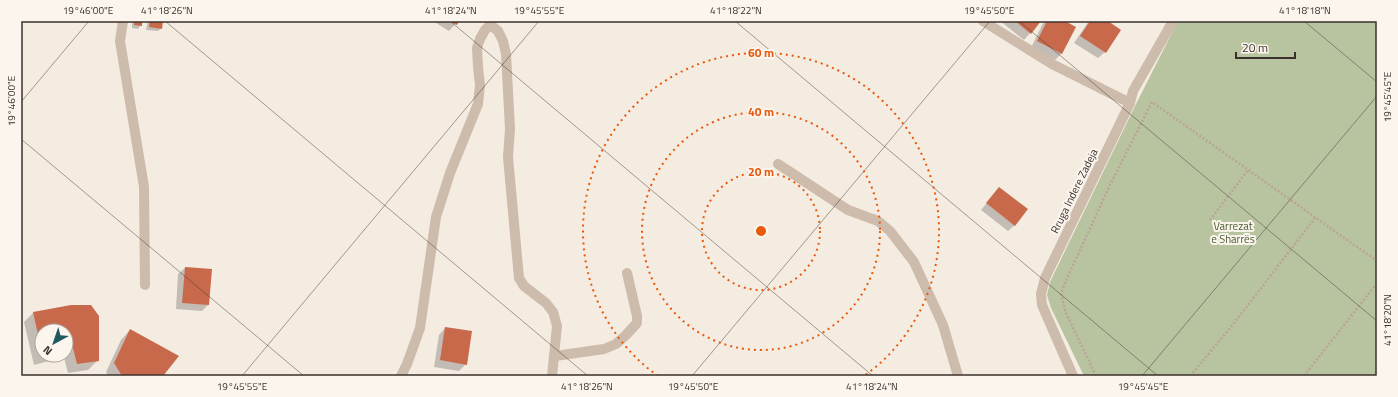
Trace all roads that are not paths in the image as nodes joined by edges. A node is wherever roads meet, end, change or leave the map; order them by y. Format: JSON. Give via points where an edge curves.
{"nodes":[{"id":1,"x":123,"y":21,"type":"edge"},
{"id":2,"x":983,"y":21,"type":"edge"},
{"id":3,"x":1173,"y":21,"type":"edge"},
{"id":4,"x":493,"y":24,"type":"edge"},
{"id":5,"x":1130,"y":103,"type":"junction"},
{"id":6,"x":778,"y":164,"type":"dead end"},
{"id":7,"x":627,"y":272,"type":"dead end"},
{"id":8,"x":145,"y":285,"type":"dead end"},
{"id":9,"x":555,"y":356,"type":"junction"},
{"id":10,"x":401,"y":376,"type":"edge"},
{"id":11,"x":552,"y":376,"type":"edge"},
{"id":12,"x":958,"y":376,"type":"edge"},
{"id":13,"x":1073,"y":376,"type":"edge"}],
"edges":[{"from":1,"to":8,"type":"street","via":[[120,41],[144,187]]},
{"from":2,"to":5,"type":"street","via":[[1052,64]]},
{"from":3,"to":5,"type":"street","name":"Rruga Indere Zadeja","via":[[1133,91]]},
{"from":4,"to":9,"type":"street","via":[[503,41],[506,54],[510,129],[508,157],[519,278],[524,286],[546,303],[553,312],[557,326]]},
{"from":4,"to":10,"type":"street","via":[[480,39],[477,56],[480,85],[478,104],[450,173],[436,217],[420,328]]},
{"from":5,"to":13,"type":"street","name":"Rruga Indere Zadeja","via":[[1045,278],[1040,294],[1042,305]]},
{"from":6,"to":12,"type":"street","via":[[848,210],[878,221],[890,231],[914,262],[943,325]]},
{"from":7,"to":9,"type":"street","via":[[638,316],[637,323],[616,344],[604,349]]},
{"from":9,"to":11,"type":"street"}]}
